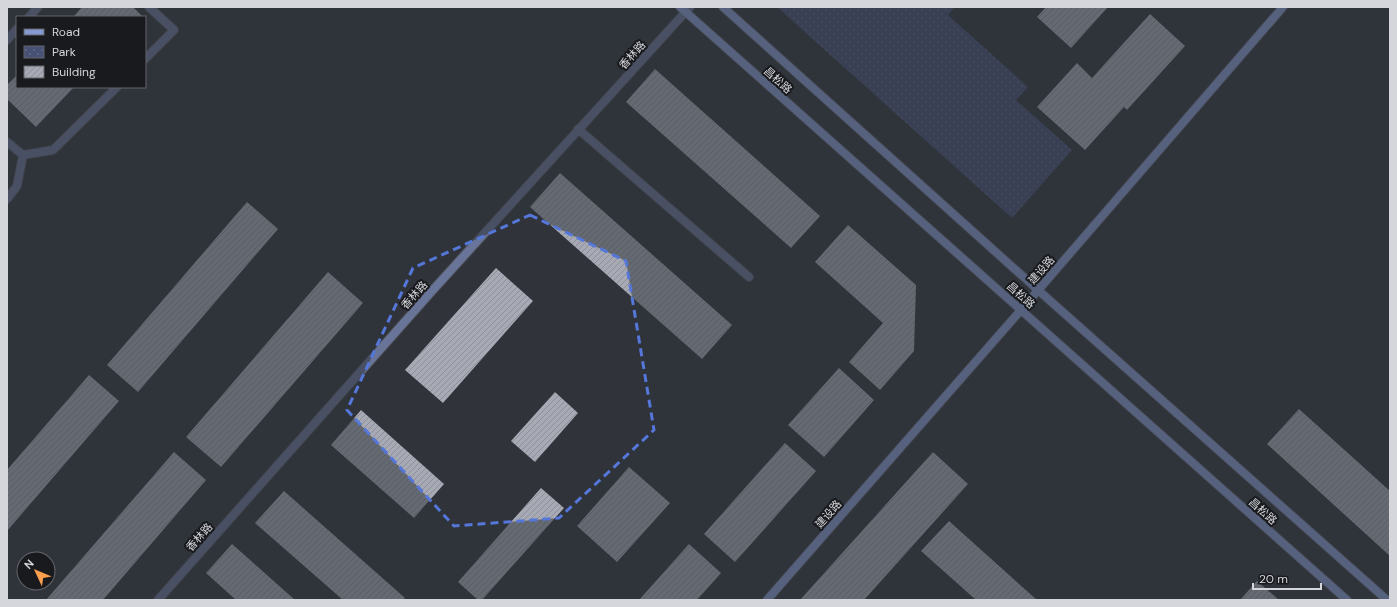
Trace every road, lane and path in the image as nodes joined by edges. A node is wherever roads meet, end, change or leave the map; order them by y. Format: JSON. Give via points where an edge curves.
{"nodes":[{"id":1,"x":38,"y":7,"type":"edge"},
{"id":2,"x":149,"y":7,"type":"edge"},
{"id":3,"x":723,"y":7,"type":"edge"},
{"id":4,"x":1283,"y":7,"type":"edge"},
{"id":5,"x":685,"y":9,"type":"edge"},
{"id":6,"x":30,"y":16,"type":"edge"},
{"id":7,"x":16,"y":30,"type":"edge"},
{"id":8,"x":7,"y":40,"type":"edge"},
{"id":9,"x":146,"y":58,"type":"edge"},
{"id":10,"x":116,"y":88,"type":"edge"},
{"id":11,"x":578,"y":129,"type":"junction"},
{"id":12,"x":7,"y":142,"type":"edge"},
{"id":13,"x":22,"y":155,"type":"junction"},
{"id":14,"x":7,"y":199,"type":"edge"},
{"id":15,"x":749,"y":277,"type":"dead end"},
{"id":16,"x":1038,"y":290,"type":"junction"},
{"id":17,"x":1021,"y":310,"type":"junction"},
{"id":18,"x":158,"y":600,"type":"edge"},
{"id":19,"x":767,"y":600,"type":"edge"},
{"id":20,"x":1347,"y":600,"type":"edge"},
{"id":21,"x":1387,"y":600,"type":"edge"}],
"edges":[{"from":1,"to":6,"type":"street"},
{"from":2,"to":9,"type":"street","via":[[174,30]]},
{"from":3,"to":16,"type":"main road","name":"昌松路"},
{"from":4,"to":16,"type":"main road","name":"建设路"},
{"from":5,"to":11,"type":"street","name":"香林路"},
{"from":5,"to":17,"type":"main road","name":"昌松路"},
{"from":7,"to":8,"type":"street"},
{"from":10,"to":13,"type":"street","via":[[53,150]]},
{"from":11,"to":15,"type":"street"},
{"from":11,"to":18,"type":"street","name":"香林路"},
{"from":12,"to":13,"type":"street"},
{"from":13,"to":14,"type":"street","via":[[17,186]]},
{"from":16,"to":17,"type":"main road","name":"建设路"},
{"from":16,"to":21,"type":"main road","name":"昌松路"},
{"from":17,"to":19,"type":"main road","name":"建设路"},
{"from":17,"to":20,"type":"main road","name":"昌松路"}]}
